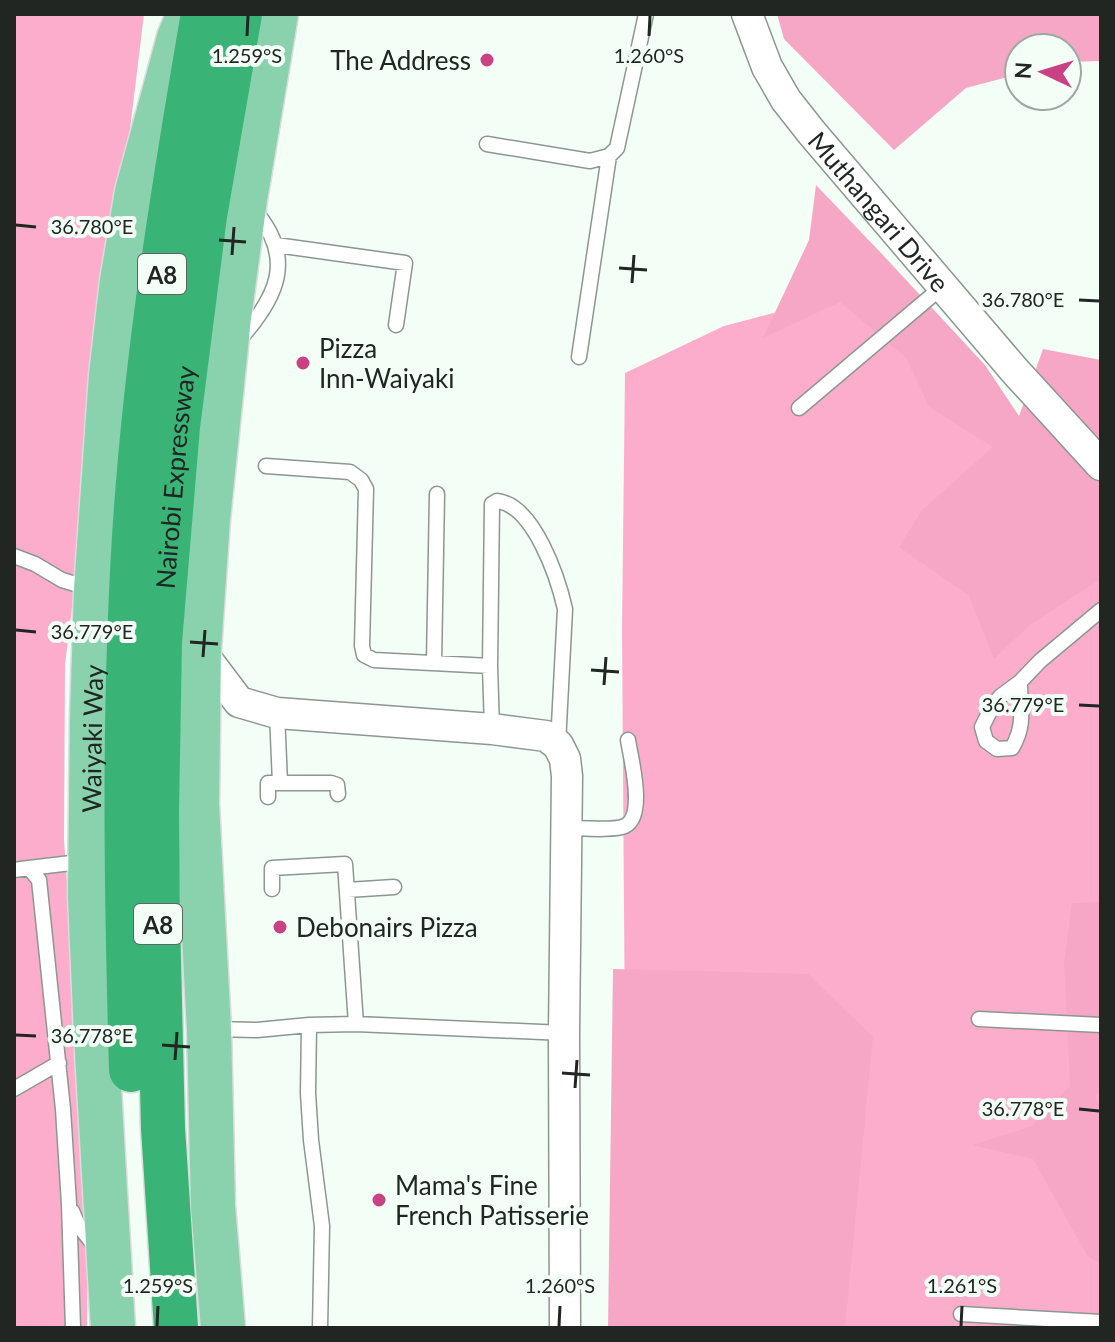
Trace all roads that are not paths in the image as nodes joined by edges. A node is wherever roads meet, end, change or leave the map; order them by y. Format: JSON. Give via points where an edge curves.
{"nodes":[{"id":1,"x":189,"y":14,"type":"edge"},
{"id":2,"x":203,"y":14,"type":"edge"},
{"id":3,"x":240,"y":14,"type":"edge"},
{"id":4,"x":276,"y":14,"type":"edge"},
{"id":5,"x":646,"y":14,"type":"edge"},
{"id":6,"x":747,"y":14,"type":"edge"},
{"id":7,"x":487,"y":144,"type":"dead end"},
{"id":8,"x":609,"y":156,"type":"junction"},
{"id":9,"x":245,"y":199,"type":"junction"},
{"id":10,"x":276,"y":245,"type":"junction"},
{"id":11,"x":942,"y":287,"type":"junction"},
{"id":12,"x":396,"y":325,"type":"dead end"},
{"id":13,"x":225,"y":356,"type":"junction"},
{"id":14,"x":579,"y":357,"type":"dead end"},
{"id":15,"x":799,"y":408,"type":"dead end"},
{"id":16,"x":1101,"y":465,"type":"edge"},
{"id":17,"x":266,"y":466,"type":"dead end"},
{"id":18,"x":437,"y":494,"type":"dead end"},
{"id":19,"x":152,"y":528,"type":"junction"},
{"id":20,"x":14,"y":556,"type":"edge"},
{"id":21,"x":96,"y":590,"type":"junction"},
{"id":22,"x":1099,"y":616,"type":"edge"},
{"id":23,"x":199,"y":649,"type":"junction"},
{"id":24,"x":434,"y":663,"type":"junction"},
{"id":25,"x":490,"y":666,"type":"junction"},
{"id":26,"x":1020,"y":682,"type":"dead end"},
{"id":27,"x":277,"y":713,"type":"junction"},
{"id":28,"x":492,"y":729,"type":"junction"},
{"id":29,"x":628,"y":740,"type":"dead end"},
{"id":30,"x":558,"y":745,"type":"junction"},
{"id":31,"x":280,"y":783,"type":"junction"},
{"id":32,"x":338,"y":794,"type":"dead end"},
{"id":33,"x":268,"y":797,"type":"dead end"},
{"id":34,"x":566,"y":828,"type":"junction"},
{"id":35,"x":91,"y":861,"type":"junction"},
{"id":36,"x":21,"y":869,"type":"edge"},
{"id":37,"x":394,"y":887,"type":"dead end"},
{"id":38,"x":272,"y":889,"type":"dead end"},
{"id":39,"x":347,"y":890,"type":"junction"},
{"id":40,"x":979,"y":1019,"type":"dead end"},
{"id":41,"x":356,"y":1024,"type":"junction"},
{"id":42,"x":309,"y":1025,"type":"junction"},
{"id":43,"x":1101,"y":1025,"type":"edge"},
{"id":44,"x":209,"y":1029,"type":"junction"},
{"id":45,"x":564,"y":1033,"type":"junction"},
{"id":46,"x":59,"y":1063,"type":"junction"},
{"id":47,"x":14,"y":1089,"type":"edge"},
{"id":48,"x":69,"y":1204,"type":"junction"},
{"id":49,"x":108,"y":1260,"type":"junction"},
{"id":50,"x":961,"y":1314,"type":"dead end"},
{"id":51,"x":1101,"y":1322,"type":"edge"},
{"id":52,"x":73,"y":1328,"type":"edge"},
{"id":53,"x":113,"y":1328,"type":"edge"},
{"id":54,"x":146,"y":1328,"type":"edge"},
{"id":55,"x":176,"y":1328,"type":"edge"},
{"id":56,"x":223,"y":1328,"type":"edge"},
{"id":57,"x":320,"y":1328,"type":"edge"},
{"id":58,"x":565,"y":1328,"type":"edge"}],
"edges":[{"from":1,"to":21,"type":"main road","name":"Waiyaki Way","via":[[137,192],[122,281]]},
{"from":2,"to":19,"type":"highway","name":"Nairobi Expressway","number":"A8","via":[[165,249],[141,449]]},
{"from":3,"to":19,"type":"highway","name":"Nairobi Expressway","number":"A8","via":[[205,216],[178,427]]},
{"from":4,"to":9,"type":"main road","number":"A8"},
{"from":5,"to":8,"type":"lane","via":[[617,148]]},
{"from":6,"to":11,"type":"street","name":"Muthangari Drive","via":[[786,100]]},
{"from":7,"to":8,"type":"lane","via":[[590,161]]},
{"from":8,"to":14,"type":"lane"},
{"from":9,"to":10,"type":"lane"},
{"from":9,"to":13,"type":"main road","number":"A8"},
{"from":10,"to":12,"type":"lane","via":[[405,263]]},
{"from":10,"to":13,"type":"lane","via":[[277,278],[266,307]]},
{"from":11,"to":15,"type":"lane"},
{"from":11,"to":16,"type":"street","name":"Muthangari Drive"},
{"from":13,"to":23,"type":"main road","number":"A8"},
{"from":17,"to":24,"type":"lane","via":[[350,472],[361,480],[366,489],[364,655]]},
{"from":18,"to":24,"type":"lane"},
{"from":19,"to":54,"type":"highway","name":"Nairobi Expressway","number":"A8","via":[[128,660],[127,918],[133,1135]]},
{"from":19,"to":55,"type":"highway","name":"Nairobi Expressway","number":"A8","via":[[160,642],[157,812],[163,1128]]},
{"from":20,"to":21,"type":"lane"},
{"from":21,"to":35,"type":"main road","name":"Waiyaki Way"},
{"from":22,"to":26,"type":"lane"},
{"from":23,"to":27,"type":"street","via":[[239,702]]},
{"from":23,"to":44,"type":"main road","number":"A8","via":[[197,805]]},
{"from":24,"to":25,"type":"lane"},
{"from":25,"to":28,"type":"lane"},
{"from":25,"to":30,"type":"lane","via":[[492,504],[497,501],[522,513],[561,591],[565,609]]},
{"from":27,"to":28,"type":"street"},
{"from":27,"to":31,"type":"lane"},
{"from":28,"to":30,"type":"street","via":[[546,736]]},
{"from":29,"to":34,"type":"lane","via":[[637,796],[634,817],[626,826]]},
{"from":30,"to":34,"type":"street","via":[[567,776]]},
{"from":31,"to":32,"type":"lane","via":[[331,783]]},
{"from":31,"to":33,"type":"lane","via":[[268,783]]},
{"from":34,"to":45,"type":"street"},
{"from":35,"to":36,"type":"lane"},
{"from":35,"to":49,"type":"main road","name":"Waiyaki Way"},
{"from":36,"to":46,"type":"lane","via":[[39,880]]},
{"from":37,"to":39,"type":"lane"},
{"from":38,"to":39,"type":"lane","via":[[272,868],[345,864]]},
{"from":39,"to":41,"type":"lane"},
{"from":40,"to":43,"type":"lane"},
{"from":41,"to":42,"type":"lane"},
{"from":41,"to":45,"type":"lane"},
{"from":42,"to":44,"type":"lane"},
{"from":42,"to":57,"type":"lane","via":[[311,1140],[322,1226]]},
{"from":44,"to":56,"type":"main road","number":"A8","via":[[213,1206]]},
{"from":45,"to":58,"type":"street"},
{"from":46,"to":47,"type":"lane"},
{"from":46,"to":48,"type":"lane"},
{"from":48,"to":49,"type":"lane","via":[[78,1225]]},
{"from":48,"to":52,"type":"lane"},
{"from":49,"to":53,"type":"main road","name":"Waiyaki Way"},
{"from":50,"to":51,"type":"lane"}]}
